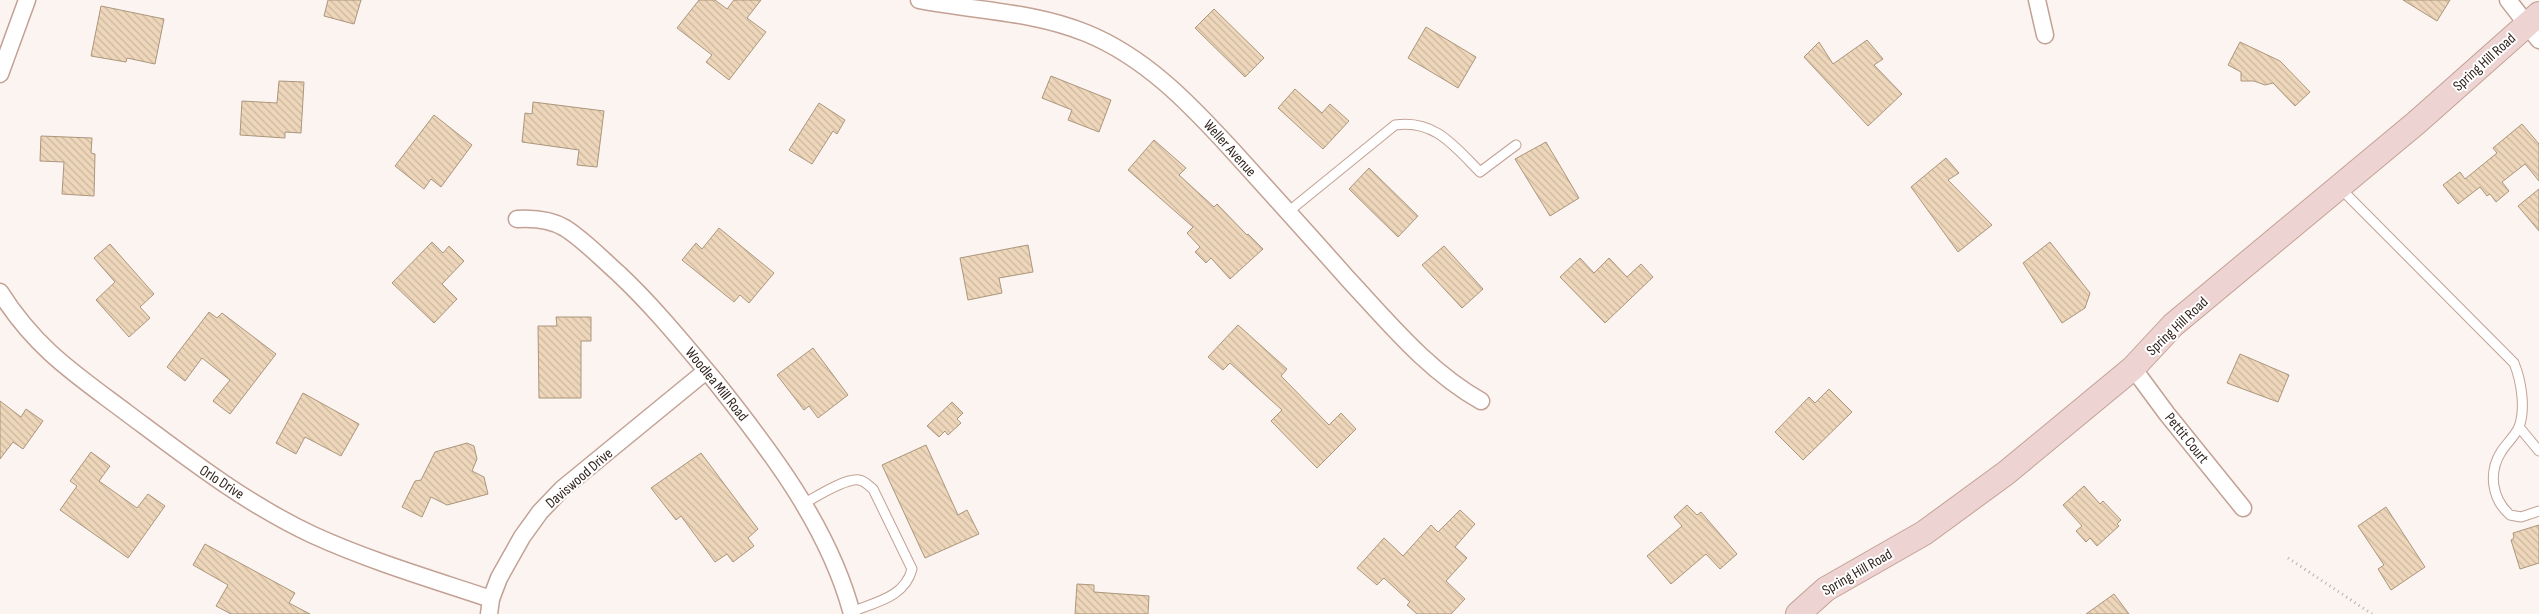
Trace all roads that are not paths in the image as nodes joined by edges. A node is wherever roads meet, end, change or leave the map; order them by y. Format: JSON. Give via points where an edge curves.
{"nodes":[{"id":1,"x":27,"y":0,"type":"edge"},
{"id":2,"x":920,"y":0,"type":"edge"},
{"id":3,"x":2036,"y":0,"type":"edge"},
{"id":4,"x":2508,"y":0,"type":"edge"},
{"id":5,"x":2535,"y":26,"type":"edge"},
{"id":6,"x":2046,"y":34,"type":"dead end"},
{"id":7,"x":0,"y":74,"type":"edge"},
{"id":8,"x":1516,"y":145,"type":"dead end"},
{"id":9,"x":2338,"y":187,"type":"junction"},
{"id":10,"x":1288,"y":212,"type":"junction"},
{"id":11,"x":517,"y":219,"type":"dead end"},
{"id":12,"x":0,"y":292,"type":"edge"},
{"id":13,"x":2133,"y":368,"type":"junction"},
{"id":14,"x":706,"y":371,"type":"junction"},
{"id":15,"x":1481,"y":400,"type":"dead end"},
{"id":16,"x":2519,"y":427,"type":"junction"},
{"id":17,"x":2539,"y":451,"type":"edge"},
{"id":18,"x":803,"y":504,"type":"junction"},
{"id":19,"x":2243,"y":508,"type":"dead end"},
{"id":20,"x":2539,"y":511,"type":"edge"},
{"id":21,"x":490,"y":606,"type":"edge"},
{"id":22,"x":851,"y":613,"type":"edge"},
{"id":23,"x":1798,"y":614,"type":"edge"}],
"edges":[{"from":1,"to":7,"type":"street"},
{"from":2,"to":10,"type":"street","name":"Weller Avenue","via":[[1024,14],[1056,22],[1122,51],[1150,70],[1200,114]]},
{"from":3,"to":6,"type":"street"},
{"from":4,"to":5,"type":"street"},
{"from":5,"to":9,"type":"main road","name":"Spring Hill Road","via":[[2489,60]]},
{"from":8,"to":10,"type":"lane","via":[[1480,172],[1446,138],[1431,129],[1410,123],[1395,124]]},
{"from":9,"to":13,"type":"main road","name":"Spring Hill Road","via":[[2173,326]]},
{"from":9,"to":16,"type":"lane","via":[[2514,363],[2522,391]]},
{"from":10,"to":15,"type":"street","name":"Weller Avenue","via":[[1385,320],[1437,372]]},
{"from":11,"to":14,"type":"street","name":"Woodlea Mill Road","via":[[534,218],[565,228],[638,292]]},
{"from":12,"to":21,"type":"street","name":"Orlo Drive","via":[[36,342],[60,363],[237,492],[304,530],[358,555]]},
{"from":13,"to":19,"type":"street","name":"Pettit Court"},
{"from":13,"to":23,"type":"main road","name":"Spring Hill Road","via":[[2006,474],[1924,533],[1826,589]]},
{"from":14,"to":18,"type":"street","name":"Woodlea Mill Road","via":[[751,426]]},
{"from":14,"to":21,"type":"street","name":"Daviswood Drive","via":[[562,489],[540,512],[522,537]]},
{"from":16,"to":17,"type":"lane"},
{"from":16,"to":20,"type":"lane","via":[[2500,454],[2494,472],[2496,498],[2510,515]]},
{"from":18,"to":22,"type":"street","name":"Woodlea Mill Road","via":[[829,555]]},
{"from":18,"to":22,"type":"lane","via":[[847,482],[859,480],[866,483],[873,489],[912,569],[909,581],[899,592]]}]}
